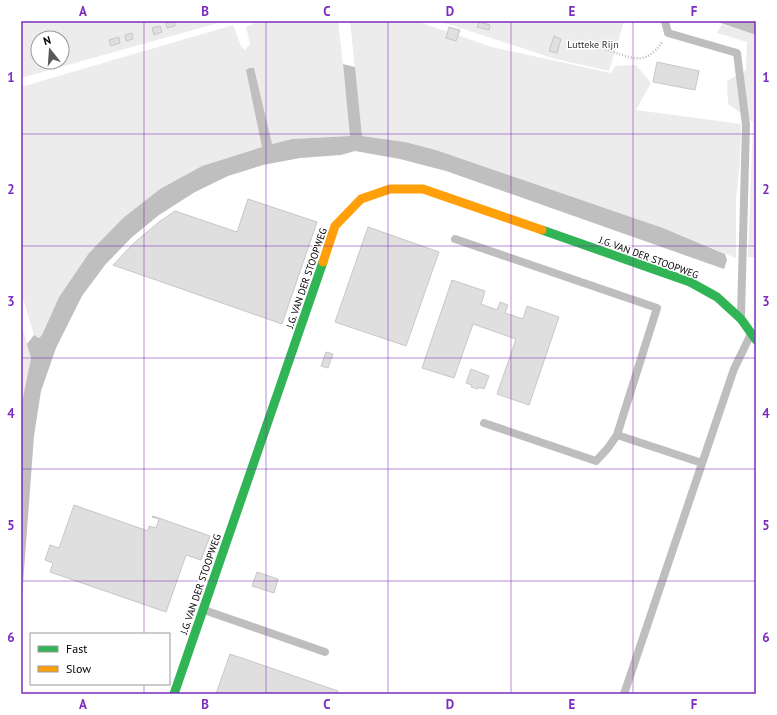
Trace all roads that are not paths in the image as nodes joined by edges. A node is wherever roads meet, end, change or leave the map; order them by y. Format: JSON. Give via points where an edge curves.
{"nodes":[{"id":1,"x":665,"y":21,"type":"edge"},
{"id":2,"x":455,"y":239,"type":"dead end"},
{"id":3,"x":741,"y":319,"type":"junction"},
{"id":4,"x":754,"y":337,"type":"edge"},
{"id":5,"x":484,"y":423,"type":"dead end"},
{"id":6,"x":618,"y":435,"type":"junction"},
{"id":7,"x":702,"y":463,"type":"junction"},
{"id":8,"x":203,"y":610,"type":"junction"},
{"id":9,"x":325,"y":652,"type":"dead end"},
{"id":10,"x":174,"y":694,"type":"edge"},
{"id":11,"x":624,"y":694,"type":"edge"}],
"edges":[{"from":1,"to":3,"type":"lane","via":[[668,33],[737,53],[746,125]]},
{"from":2,"to":6,"type":"lane","via":[[657,308]]},
{"from":3,"to":4,"type":"street","name":"J.G. VAN DER STOOPWEG"},
{"from":3,"to":8,"type":"street","name":"J.G. VAN DER STOOPWEG","via":[[717,297],[690,282],[423,189],[390,189],[361,199],[335,226]]},
{"from":4,"to":7,"type":"lane","via":[[734,369]]},
{"from":5,"to":6,"type":"lane","via":[[596,461]]},
{"from":6,"to":7,"type":"lane"},
{"from":7,"to":11,"type":"lane"},
{"from":8,"to":9,"type":"lane"},
{"from":8,"to":10,"type":"street","name":"J.G. VAN DER STOOPWEG"}]}
